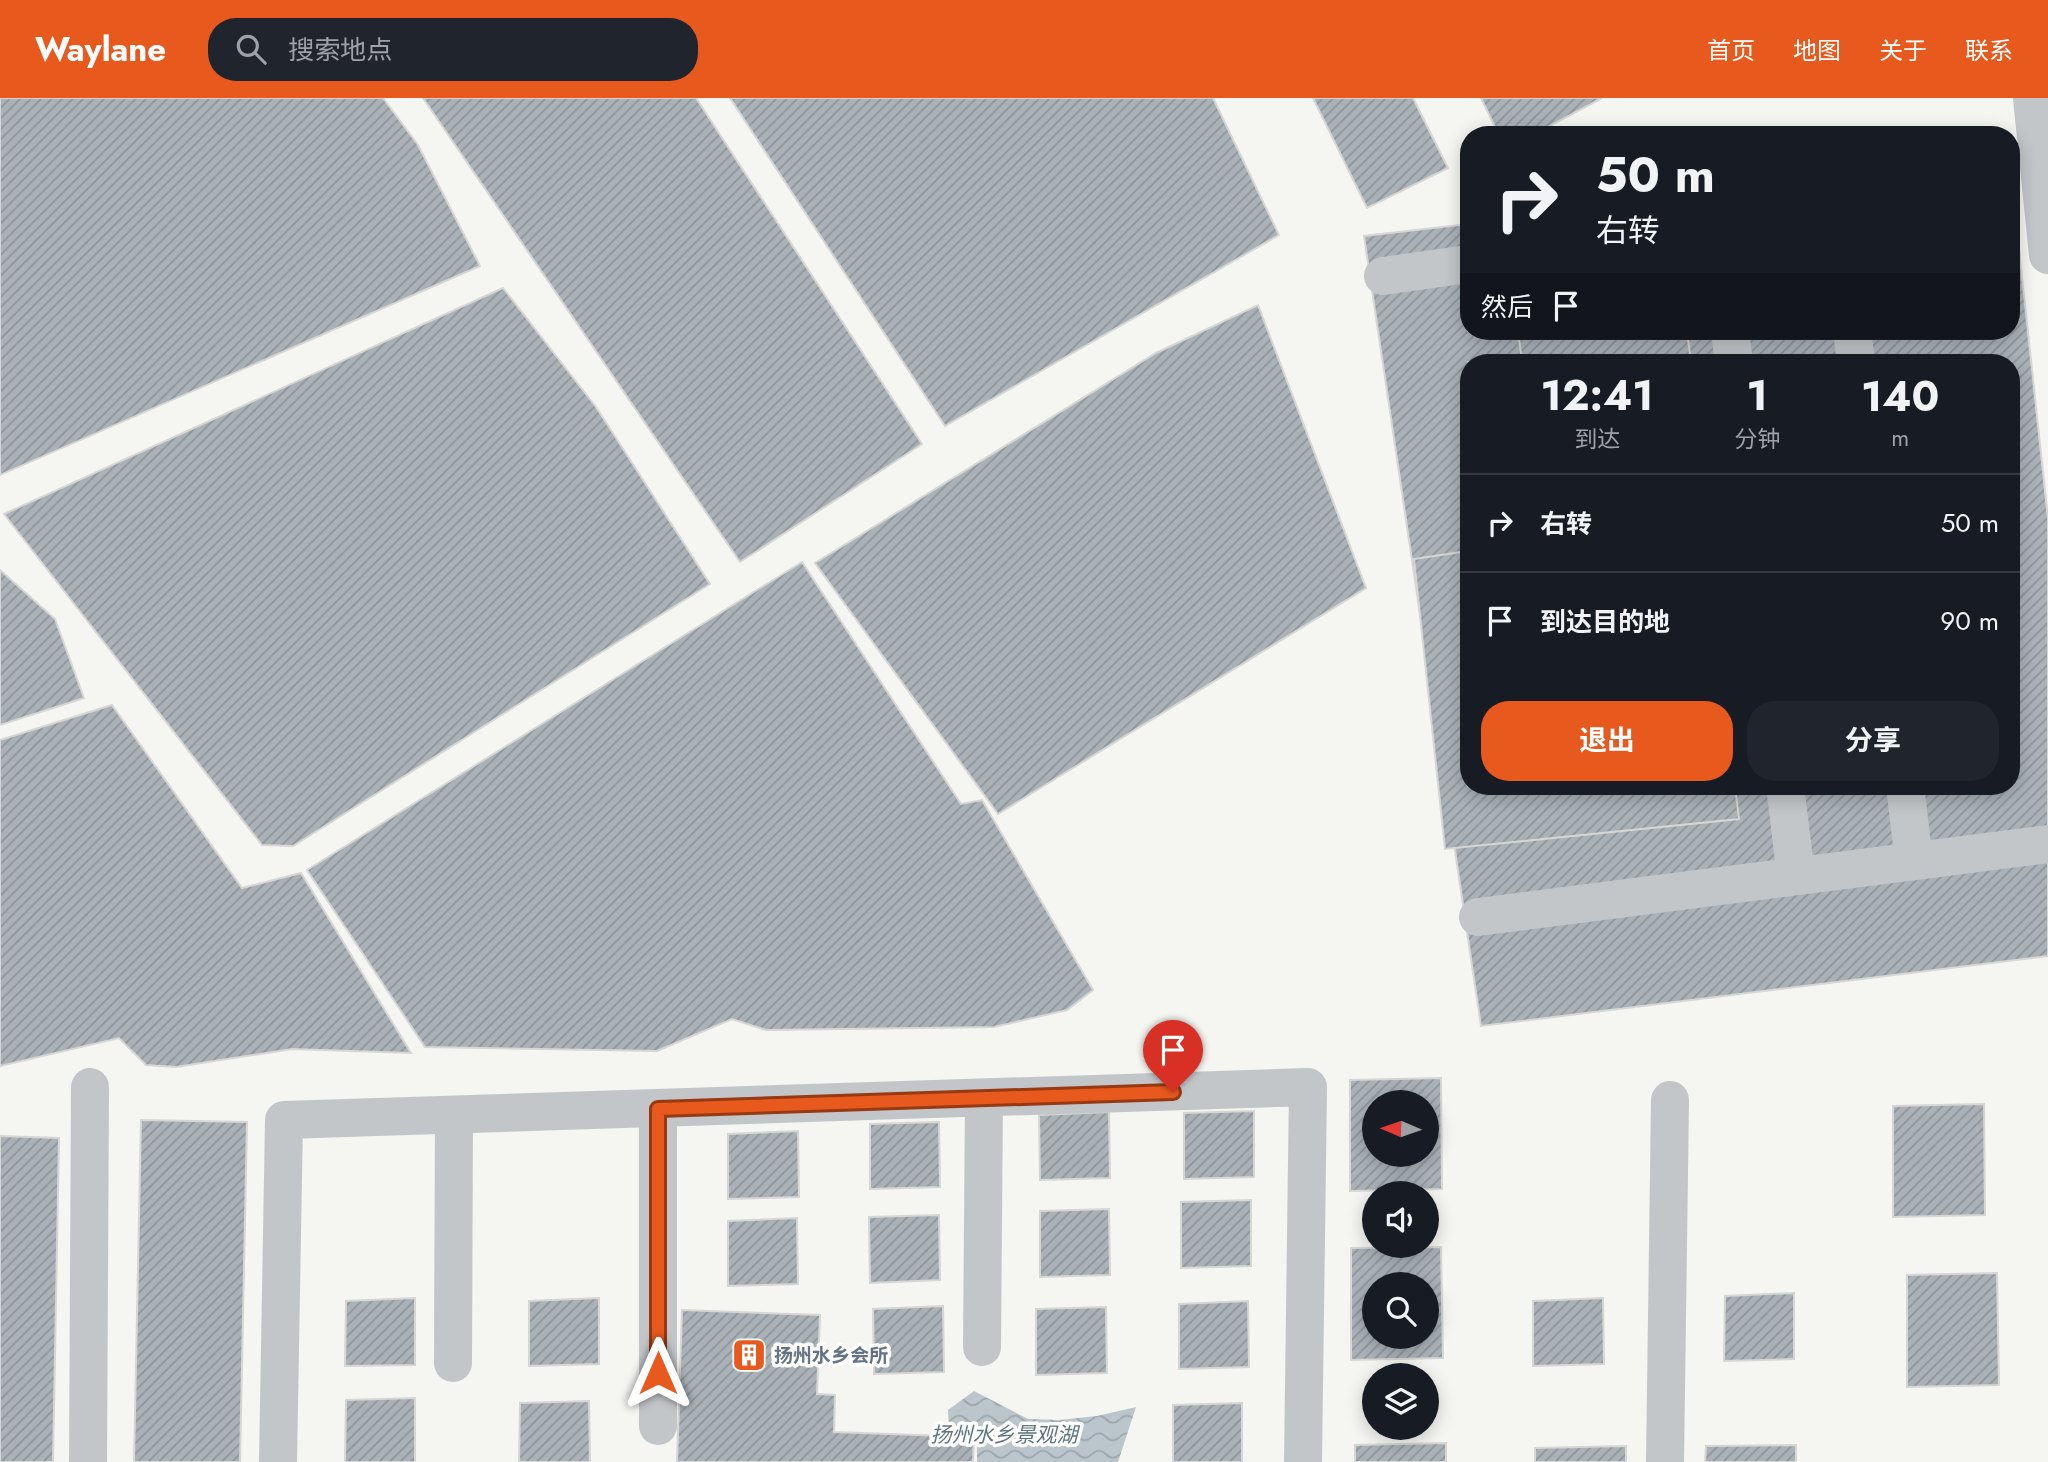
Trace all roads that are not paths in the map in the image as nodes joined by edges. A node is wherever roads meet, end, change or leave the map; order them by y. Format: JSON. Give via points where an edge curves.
{"nodes":[{"id":1,"x":2032,"y":98,"type":"edge"},
{"id":2,"x":2026,"y":187,"type":"edge"},
{"id":3,"x":2048,"y":255,"type":"edge"},
{"id":4,"x":1460,"y":265,"type":"edge"},
{"id":5,"x":1383,"y":276,"type":"dead end"},
{"id":6,"x":1786,"y":795,"type":"edge"},
{"id":7,"x":1906,"y":795,"type":"edge"},
{"id":8,"x":2048,"y":844,"type":"edge"},
{"id":9,"x":1913,"y":861,"type":"junction"},
{"id":10,"x":1796,"y":876,"type":"junction"},
{"id":11,"x":1478,"y":917,"type":"dead end"},
{"id":12,"x":90,"y":1087,"type":"dead end"},
{"id":13,"x":984,"y":1098,"type":"junction"},
{"id":14,"x":1670,"y":1100,"type":"dead end"},
{"id":15,"x":658,"y":1109,"type":"junction"},
{"id":16,"x":454,"y":1115,"type":"junction"},
{"id":17,"x":982,"y":1347,"type":"dead end"},
{"id":18,"x":453,"y":1363,"type":"dead end"},
{"id":19,"x":658,"y":1426,"type":"dead end"},
{"id":20,"x":88,"y":1462,"type":"edge"},
{"id":21,"x":278,"y":1462,"type":"edge"},
{"id":22,"x":1303,"y":1462,"type":"edge"},
{"id":23,"x":1665,"y":1462,"type":"edge"}],
"edges":[{"from":1,"to":2,"type":"street"},
{"from":2,"to":3,"type":"street"},
{"from":4,"to":5,"type":"street"},
{"from":6,"to":10,"type":"street"},
{"from":7,"to":9,"type":"street"},
{"from":8,"to":9,"type":"street"},
{"from":9,"to":10,"type":"street"},
{"from":10,"to":11,"type":"street"},
{"from":12,"to":20,"type":"street"},
{"from":13,"to":15,"type":"street"},
{"from":13,"to":17,"type":"street"},
{"from":13,"to":22,"type":"street","via":[[1308,1087]]},
{"from":14,"to":23,"type":"street"},
{"from":15,"to":16,"type":"street"},
{"from":15,"to":19,"type":"street"},
{"from":16,"to":18,"type":"street"},
{"from":16,"to":21,"type":"street","via":[[284,1120]]}]}
